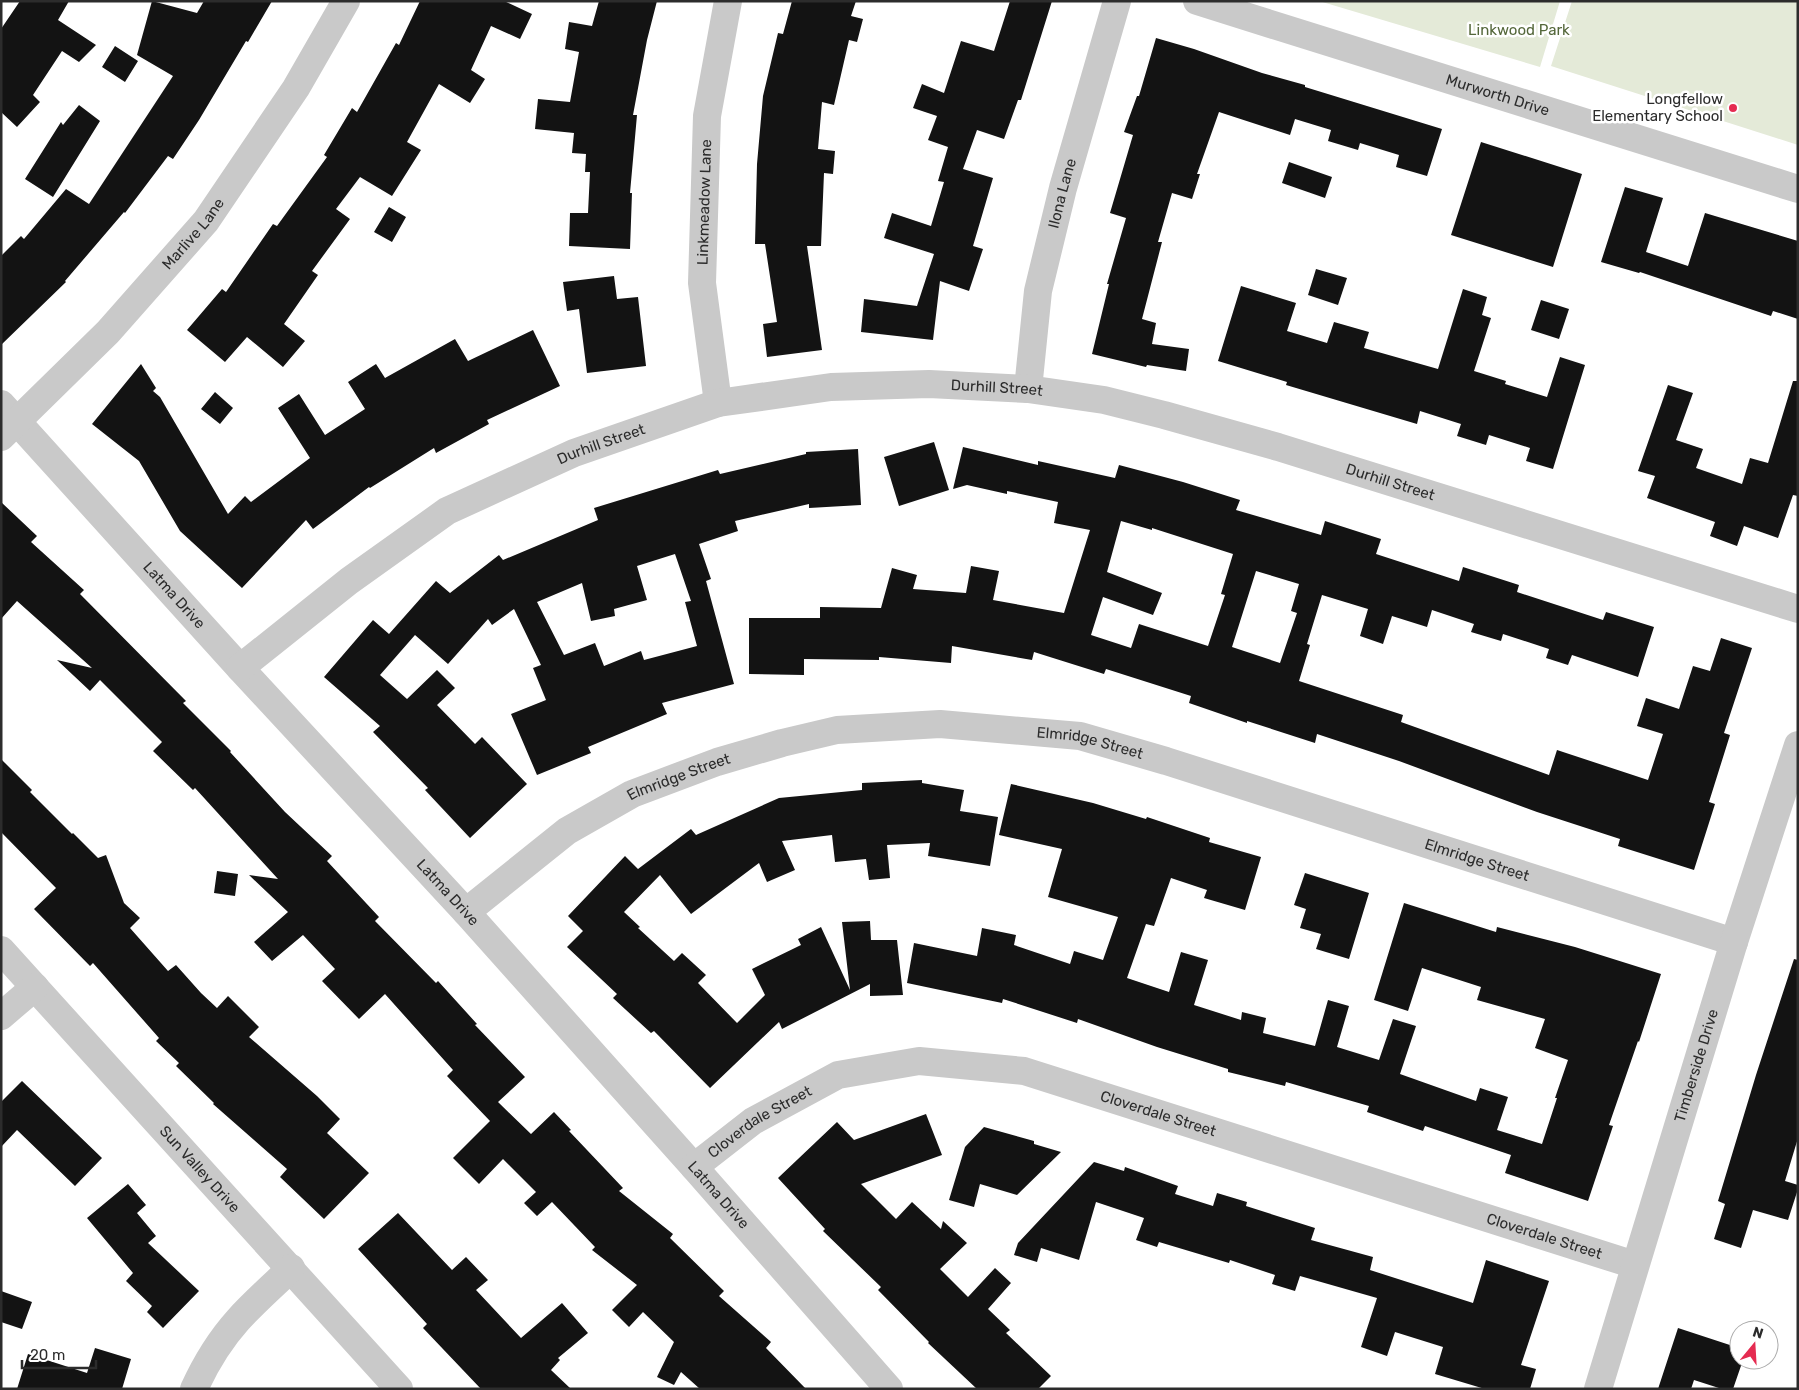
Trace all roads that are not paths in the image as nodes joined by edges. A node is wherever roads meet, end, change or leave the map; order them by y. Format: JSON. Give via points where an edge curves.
{"nodes":[{"id":1,"x":346,"y":1,"type":"edge"},
{"id":2,"x":728,"y":1,"type":"edge"},
{"id":3,"x":1117,"y":1,"type":"edge"},
{"id":4,"x":1197,"y":1,"type":"edge"},
{"id":5,"x":1798,"y":189,"type":"edge"},
{"id":6,"x":1028,"y":389,"type":"junction"},
{"id":7,"x":718,"y":404,"type":"junction"},
{"id":8,"x":7,"y":421,"type":"edge"},
{"id":9,"x":1798,"y":609,"type":"edge"},
{"id":10,"x":240,"y":668,"type":"junction"},
{"id":11,"x":1798,"y":745,"type":"edge"},
{"id":12,"x":466,"y":912,"type":"junction"},
{"id":13,"x":1734,"y":942,"type":"junction"},
{"id":14,"x":1,"y":950,"type":"edge"},
{"id":15,"x":34,"y":987,"type":"junction"},
{"id":16,"x":1,"y":1016,"type":"edge"},
{"id":17,"x":694,"y":1167,"type":"junction"},
{"id":18,"x":1635,"y":1265,"type":"junction"},
{"id":19,"x":291,"y":1268,"type":"junction"},
{"id":20,"x":194,"y":1389,"type":"edge"},
{"id":21,"x":399,"y":1389,"type":"edge"},
{"id":22,"x":889,"y":1389,"type":"edge"},
{"id":23,"x":1598,"y":1389,"type":"edge"}],
"edges":[{"from":1,"to":8,"type":"street","name":"Marlive Lane","via":[[296,88],[206,221],[108,332]]},
{"from":2,"to":7,"type":"street","name":"Linkmeadow Lane","via":[[707,116],[702,283]]},
{"from":3,"to":6,"type":"street","name":"Ilona Lane","via":[[1063,188],[1038,291]]},
{"from":4,"to":5,"type":"street","name":"Murworth Drive"},
{"from":6,"to":7,"type":"street","name":"Durhill Street","via":[[929,384],[831,387]]},
{"from":6,"to":9,"type":"street","name":"Durhill Street","via":[[1104,400],[1164,414]]},
{"from":7,"to":10,"type":"street","name":"Durhill Street","via":[[574,453],[448,511],[349,581]]},
{"from":8,"to":10,"type":"street","name":"Latma Drive"},
{"from":10,"to":12,"type":"street","name":"Latma Drive"},
{"from":11,"to":13,"type":"street","name":"Timberside Drive"},
{"from":12,"to":13,"type":"street","name":"Elmridge Street","via":[[567,831],[632,794],[717,762],[837,730],[940,724],[1080,736]]},
{"from":12,"to":17,"type":"street","name":"Latma Drive"},
{"from":13,"to":18,"type":"street","name":"Timberside Drive"},
{"from":14,"to":15,"type":"street","name":"Sun Valley Drive"},
{"from":15,"to":16,"type":"street"},
{"from":15,"to":19,"type":"street","name":"Sun Valley Drive"},
{"from":17,"to":18,"type":"street","name":"Cloverdale Street","via":[[753,1121],[838,1075],[919,1061],[1024,1071]]},
{"from":17,"to":22,"type":"street","name":"Latma Drive"},
{"from":18,"to":23,"type":"street","name":"Timberside Drive"},
{"from":19,"to":20,"type":"street","via":[[238,1320],[219,1345]]},
{"from":19,"to":21,"type":"street","name":"Sun Valley Drive"}]}
